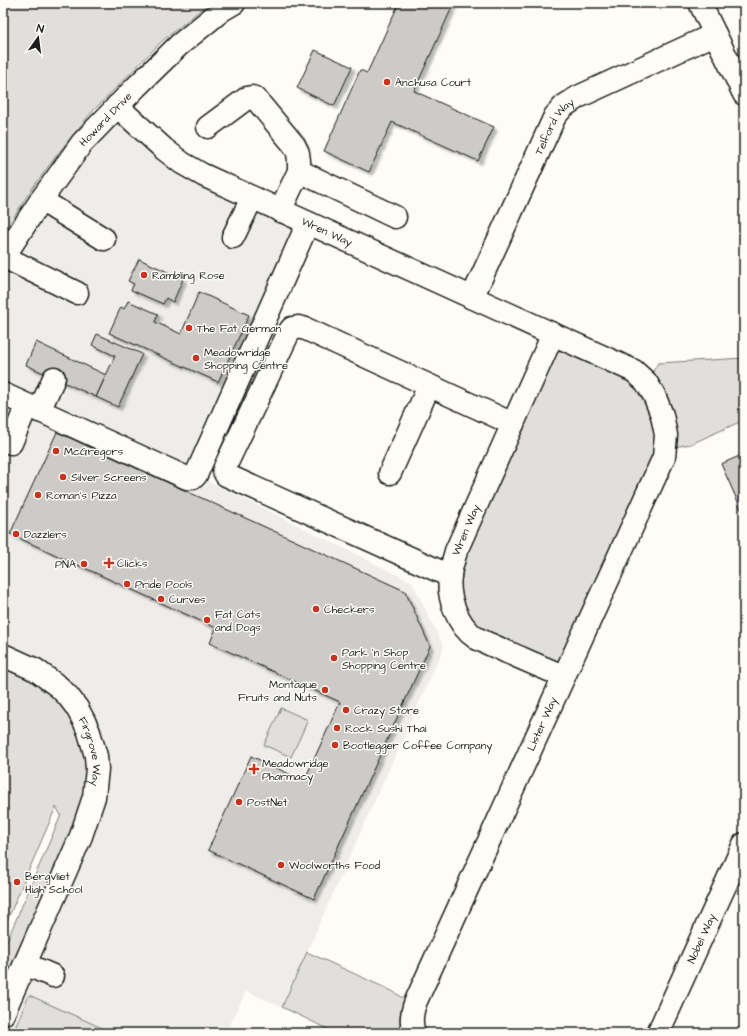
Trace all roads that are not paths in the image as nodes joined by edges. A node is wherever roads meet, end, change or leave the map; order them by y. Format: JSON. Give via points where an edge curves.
{"nodes":[{"id":1,"x":234,"y":3,"type":"edge"},
{"id":2,"x":700,"y":3,"type":"edge"},
{"id":3,"x":715,"y":34,"type":"junction"},
{"id":4,"x":744,"y":94,"type":"edge"},
{"id":5,"x":117,"y":106,"type":"junction"},
{"id":6,"x":208,"y":127,"type":"dead end"},
{"id":7,"x":299,"y":171,"type":"junction"},
{"id":8,"x":252,"y":198,"type":"junction"},
{"id":9,"x":41,"y":200,"type":"junction"},
{"id":10,"x":280,"y":211,"type":"junction"},
{"id":11,"x":395,"y":217,"type":"dead end"},
{"id":12,"x":308,"y":223,"type":"junction"},
{"id":13,"x":233,"y":237,"type":"dead end"},
{"id":14,"x":104,"y":239,"type":"dead end"},
{"id":15,"x":3,"y":258,"type":"edge"},
{"id":16,"x":77,"y":293,"type":"dead end"},
{"id":17,"x":472,"y":298,"type":"junction"},
{"id":18,"x":552,"y":334,"type":"junction"},
{"id":19,"x":54,"y":378,"type":"dead end"},
{"id":20,"x":429,"y":386,"type":"junction"},
{"id":21,"x":3,"y":394,"type":"edge"},
{"id":22,"x":33,"y":408,"type":"junction"},
{"id":23,"x":662,"y":414,"type":"joint"},
{"id":24,"x":512,"y":424,"type":"junction"},
{"id":25,"x":11,"y":443,"type":"dead end"},
{"id":26,"x":390,"y":473,"type":"dead end"},
{"id":27,"x":450,"y":576,"type":"junction"},
{"id":28,"x":3,"y":655,"type":"edge"},
{"id":29,"x":564,"y":676,"type":"junction"},
{"id":30,"x":744,"y":844,"type":"edge"},
{"id":31,"x":25,"y":964,"type":"junction"},
{"id":32,"x":53,"y":976,"type":"dead end"},
{"id":33,"x":3,"y":1014,"type":"edge"},
{"id":34,"x":413,"y":1032,"type":"edge"},
{"id":35,"x":658,"y":1033,"type":"edge"}],
"edges":[{"from":1,"to":5,"type":"street","name":"Howard Drive","via":[[179,45]]},
{"from":2,"to":3,"type":"street"},
{"from":3,"to":4,"type":"street"},
{"from":3,"to":17,"type":"street","name":"Telford Way","via":[[578,97],[564,106],[549,128]]},
{"from":5,"to":8,"type":"street","name":"Wren Way","via":[[164,150],[182,163],[203,176]]},
{"from":5,"to":9,"type":"street","name":"Howard Drive","via":[[82,143]]},
{"from":6,"to":7,"type":"street","via":[[247,98],[255,98],[294,145],[298,152]]},
{"from":7,"to":10,"type":"street"},
{"from":7,"to":11,"type":"street"},
{"from":8,"to":10,"type":"street","name":"Wren Way"},
{"from":8,"to":13,"type":"street"},
{"from":9,"to":14,"type":"street"},
{"from":9,"to":15,"type":"street","name":"Howard Drive"},
{"from":10,"to":12,"type":"street","name":"Wren Way"},
{"from":12,"to":17,"type":"street","name":"Wren Way"},
{"from":12,"to":22,"type":"street","via":[[193,478],[187,478]]},
{"from":15,"to":16,"type":"street"},
{"from":17,"to":18,"type":"street","name":"Wren Way"},
{"from":18,"to":23,"type":"street","name":"Wren Way","via":[[634,371],[646,382]]},
{"from":18,"to":24,"type":"street","name":"Wren Way"},
{"from":19,"to":22,"type":"street"},
{"from":20,"to":24,"type":"street"},
{"from":20,"to":26,"type":"street"},
{"from":20,"to":27,"type":"street","via":[[306,329],[292,328],[224,471],[226,475]]},
{"from":21,"to":22,"type":"street"},
{"from":22,"to":25,"type":"street"},
{"from":23,"to":29,"type":"street","name":"Lister Way","via":[[666,435],[664,457]]},
{"from":24,"to":27,"type":"street","name":"Wren Way","via":[[456,551]]},
{"from":27,"to":29,"type":"street","name":"Wren Way","via":[[451,600],[458,618],[476,637]]},
{"from":28,"to":31,"type":"street","name":"Firgrove Way","via":[[36,670],[68,696],[89,732],[97,769],[94,797],[88,818]]},
{"from":29,"to":34,"type":"street","name":"Lister Way","via":[[416,1001],[413,1010]]},
{"from":30,"to":35,"type":"street","name":"Nobel Way"},
{"from":31,"to":32,"type":"street"},
{"from":31,"to":33,"type":"street","name":"Firgrove Way"}]}
